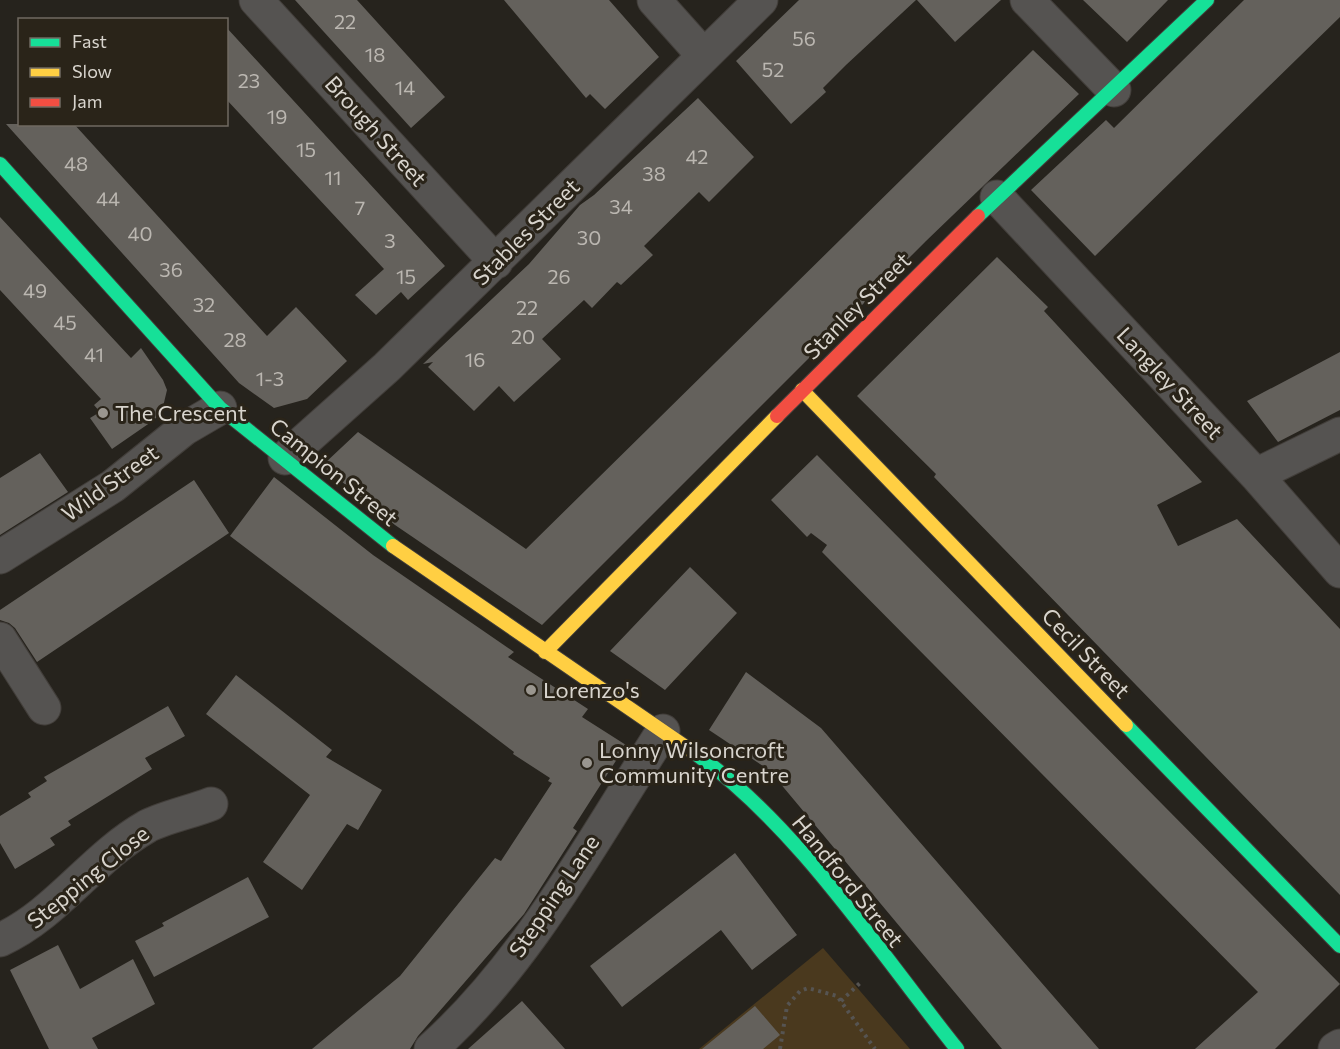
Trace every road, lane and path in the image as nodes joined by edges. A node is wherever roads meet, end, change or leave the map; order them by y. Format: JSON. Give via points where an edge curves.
{"nodes":[{"id":1,"x":256,"y":0,"type":"edge"},
{"id":2,"x":654,"y":0,"type":"edge"},
{"id":3,"x":761,"y":0,"type":"edge"},
{"id":4,"x":1027,"y":0,"type":"edge"},
{"id":5,"x":1207,"y":0,"type":"edge"},
{"id":6,"x":704,"y":56,"type":"junction"},
{"id":7,"x":1114,"y":90,"type":"junction"},
{"id":8,"x":0,"y":164,"type":"edge"},
{"id":9,"x":998,"y":197,"type":"junction"},
{"id":10,"x":496,"y":262,"type":"junction"},
{"id":11,"x":802,"y":390,"type":"junction"},
{"id":12,"x":220,"y":408,"type":"junction"},
{"id":13,"x":1340,"y":434,"type":"edge"},
{"id":14,"x":285,"y":458,"type":"junction"},
{"id":15,"x":1256,"y":475,"type":"junction"},
{"id":16,"x":0,"y":557,"type":"edge"},
{"id":17,"x":1340,"y":571,"type":"edge"},
{"id":18,"x":0,"y":639,"type":"edge"},
{"id":19,"x":545,"y":652,"type":"junction"},
{"id":20,"x":44,"y":708,"type":"dead end"},
{"id":21,"x":663,"y":731,"type":"junction"},
{"id":22,"x":211,"y":804,"type":"dead end"},
{"id":23,"x":0,"y":940,"type":"edge"},
{"id":24,"x":1340,"y":946,"type":"edge"},
{"id":25,"x":1340,"y":1046,"type":"edge"},
{"id":26,"x":431,"y":1049,"type":"edge"},
{"id":27,"x":780,"y":1049,"type":"edge"},
{"id":28,"x":876,"y":1049,"type":"edge"},
{"id":29,"x":957,"y":1049,"type":"edge"},
{"id":30,"x":1335,"y":1049,"type":"edge"}],
"edges":[{"from":1,"to":10,"type":"street","name":"Brough Street"},
{"from":2,"to":6,"type":"street"},
{"from":3,"to":6,"type":"street","name":"Stables Street"},
{"from":4,"to":7,"type":"street"},
{"from":5,"to":7,"type":"street","name":"Stanley Street"},
{"from":6,"to":10,"type":"street","name":"Stables Street"},
{"from":7,"to":9,"type":"street","name":"Stanley Street"},
{"from":8,"to":12,"type":"street","name":"Campion Street"},
{"from":9,"to":11,"type":"street","name":"Stanley Street"},
{"from":9,"to":15,"type":"street","name":"Langley Street"},
{"from":10,"to":14,"type":"street","name":"Stables Street"},
{"from":11,"to":19,"type":"street","name":"Stanley Street"},
{"from":11,"to":24,"type":"street","name":"Cecil Street"},
{"from":12,"to":14,"type":"street","name":"Campion Street"},
{"from":12,"to":16,"type":"street","name":"Wild Street","via":[[184,429],[113,486]]},
{"from":13,"to":15,"type":"street"},
{"from":14,"to":19,"type":"street","name":"Campion Street","via":[[384,540]]},
{"from":15,"to":17,"type":"street","name":"Langley Street"},
{"from":18,"to":20,"type":"street"},
{"from":19,"to":21,"type":"street","name":"Handford Street"},
{"from":21,"to":26,"type":"street","name":"Stepping Lane","via":[[550,908],[489,987]]},
{"from":21,"to":29,"type":"street","name":"Handford Street","via":[[725,774],[761,808]]},
{"from":22,"to":23,"type":"street","name":"Stepping Close","via":[[148,825],[55,904]]},
{"from":25,"to":30,"type":"street"},
{"from":27,"to":28,"type":"path","via":[[787,1006],[808,988],[837,996]]}]}
